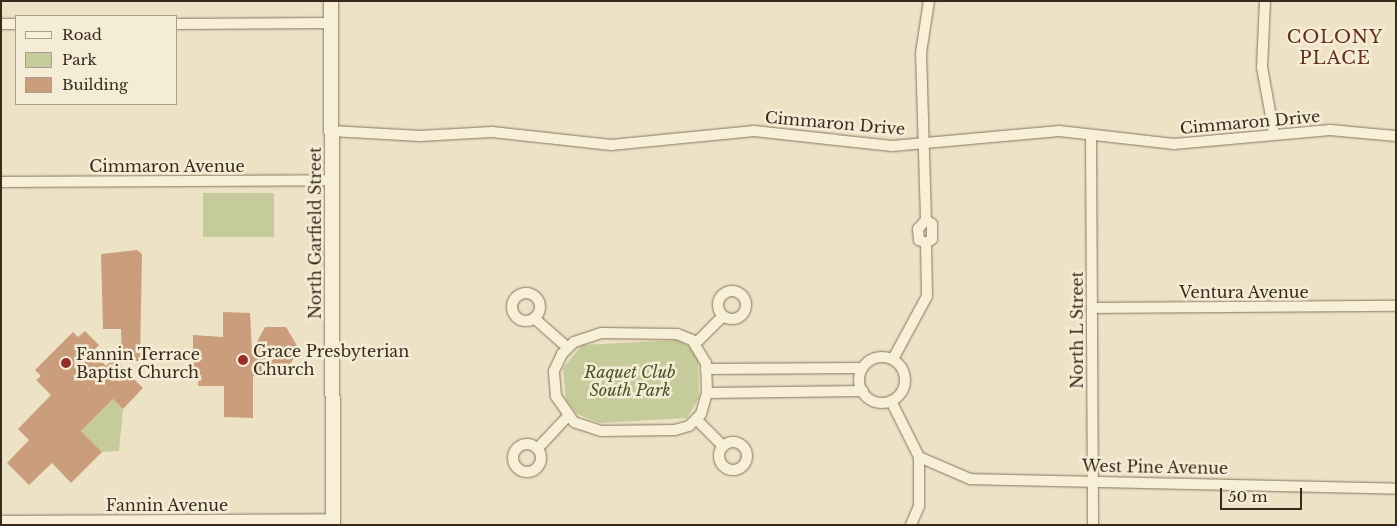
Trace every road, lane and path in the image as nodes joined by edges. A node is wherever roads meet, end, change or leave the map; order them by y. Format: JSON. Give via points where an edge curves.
{"nodes":[{"id":1,"x":331,"y":1,"type":"edge"},
{"id":2,"x":929,"y":1,"type":"edge"},
{"id":3,"x":1264,"y":1,"type":"edge"},
{"id":4,"x":331,"y":23,"type":"junction"},
{"id":5,"x":1,"y":24,"type":"edge"},
{"id":6,"x":15,"y":24,"type":"edge"},
{"id":7,"x":178,"y":24,"type":"edge"},
{"id":8,"x":332,"y":131,"type":"junction"},
{"id":9,"x":1274,"y":134,"type":"junction"},
{"id":10,"x":1091,"y":135,"type":"junction"},
{"id":11,"x":1396,"y":136,"type":"edge"},
{"id":12,"x":925,"y":144,"type":"junction"},
{"id":13,"x":332,"y":180,"type":"junction"},
{"id":14,"x":1,"y":182,"type":"edge"},
{"id":15,"x":1396,"y":306,"type":"edge"},
{"id":16,"x":1092,"y":308,"type":"junction"},
{"id":17,"x":723,"y":316,"type":"dead end"},
{"id":18,"x":534,"y":318,"type":"dead end"},
{"id":19,"x":696,"y":343,"type":"junction"},
{"id":20,"x":568,"y":348,"type":"junction"},
{"id":21,"x":893,"y":359,"type":"junction"},
{"id":22,"x":862,"y":368,"type":"junction"},
{"id":23,"x":706,"y":369,"type":"junction"},
{"id":24,"x":862,"y":391,"type":"junction"},
{"id":25,"x":706,"y":393,"type":"junction"},
{"id":26,"x":891,"y":401,"type":"junction"},
{"id":27,"x":568,"y":416,"type":"junction"},
{"id":28,"x":696,"y":419,"type":"junction"},
{"id":29,"x":723,"y":446,"type":"dead end"},
{"id":30,"x":538,"y":448,"type":"dead end"},
{"id":31,"x":919,"y":457,"type":"junction"},
{"id":32,"x":1093,"y":480,"type":"junction"},
{"id":33,"x":1396,"y":489,"type":"edge"},
{"id":34,"x":1,"y":522,"type":"edge"},
{"id":35,"x":333,"y":522,"type":"edge"},
{"id":36,"x":911,"y":525,"type":"edge"},
{"id":37,"x":1093,"y":525,"type":"edge"}],
"edges":[{"from":1,"to":4,"type":"main road","name":"North Garfield Street"},
{"from":2,"to":12,"type":"street","via":[[921,53]]},
{"from":3,"to":9,"type":"street","via":[[1262,67]]},
{"from":4,"to":7,"type":"street"},
{"from":4,"to":8,"type":"main road","name":"North Garfield Street"},
{"from":5,"to":6,"type":"street"},
{"from":8,"to":12,"type":"street","name":"Cimmaron Drive","via":[[411,136],[492,132],[611,145],[754,131],[892,146]]},
{"from":8,"to":13,"type":"main road","name":"North Garfield Street"},
{"from":9,"to":10,"type":"street","name":"Cimmaron Drive","via":[[1174,144]]},
{"from":9,"to":11,"type":"street","name":"Cimmaron Drive","via":[[1330,130]]},
{"from":10,"to":12,"type":"street","name":"Cimmaron Drive","via":[[1035,132]]},
{"from":10,"to":16,"type":"street","name":"North L Street"},
{"from":12,"to":21,"type":"street","via":[[926,220],[932,224],[932,239],[926,243],[927,296]]},
{"from":13,"to":14,"type":"street","name":"Cimmaron Avenue"},
{"from":13,"to":35,"type":"main road","name":"North Garfield Street"},
{"from":15,"to":16,"type":"street","name":"Ventura Avenue"},
{"from":16,"to":32,"type":"street","name":"North L Street"},
{"from":17,"to":19,"type":"street"},
{"from":18,"to":20,"type":"street"},
{"from":19,"to":20,"type":"street","via":[[677,334],[601,333],[581,337]]},
{"from":19,"to":23,"type":"street"},
{"from":20,"to":27,"type":"street","via":[[554,380],[556,396]]},
{"from":21,"to":22,"type":"street","via":[[873,358]]},
{"from":21,"to":26,"type":"street","via":[[903,369],[905,383]]},
{"from":22,"to":23,"type":"street"},
{"from":22,"to":24,"type":"street"},
{"from":23,"to":25,"type":"street"},
{"from":24,"to":25,"type":"street"},
{"from":24,"to":26,"type":"street","via":[[878,402]]},
{"from":25,"to":28,"type":"street"},
{"from":26,"to":31,"type":"street"},
{"from":27,"to":28,"type":"street","via":[[584,428],[601,431],[675,430]]},
{"from":27,"to":30,"type":"street"},
{"from":28,"to":29,"type":"street"},
{"from":31,"to":32,"type":"street","name":"West Pine Avenue","via":[[970,479]]},
{"from":31,"to":36,"type":"street","via":[[919,506]]},
{"from":32,"to":33,"type":"street","name":"West Pine Avenue"},
{"from":32,"to":37,"type":"street","name":"North L Street"},
{"from":34,"to":35,"type":"street","name":"Fannin Avenue"}]}
